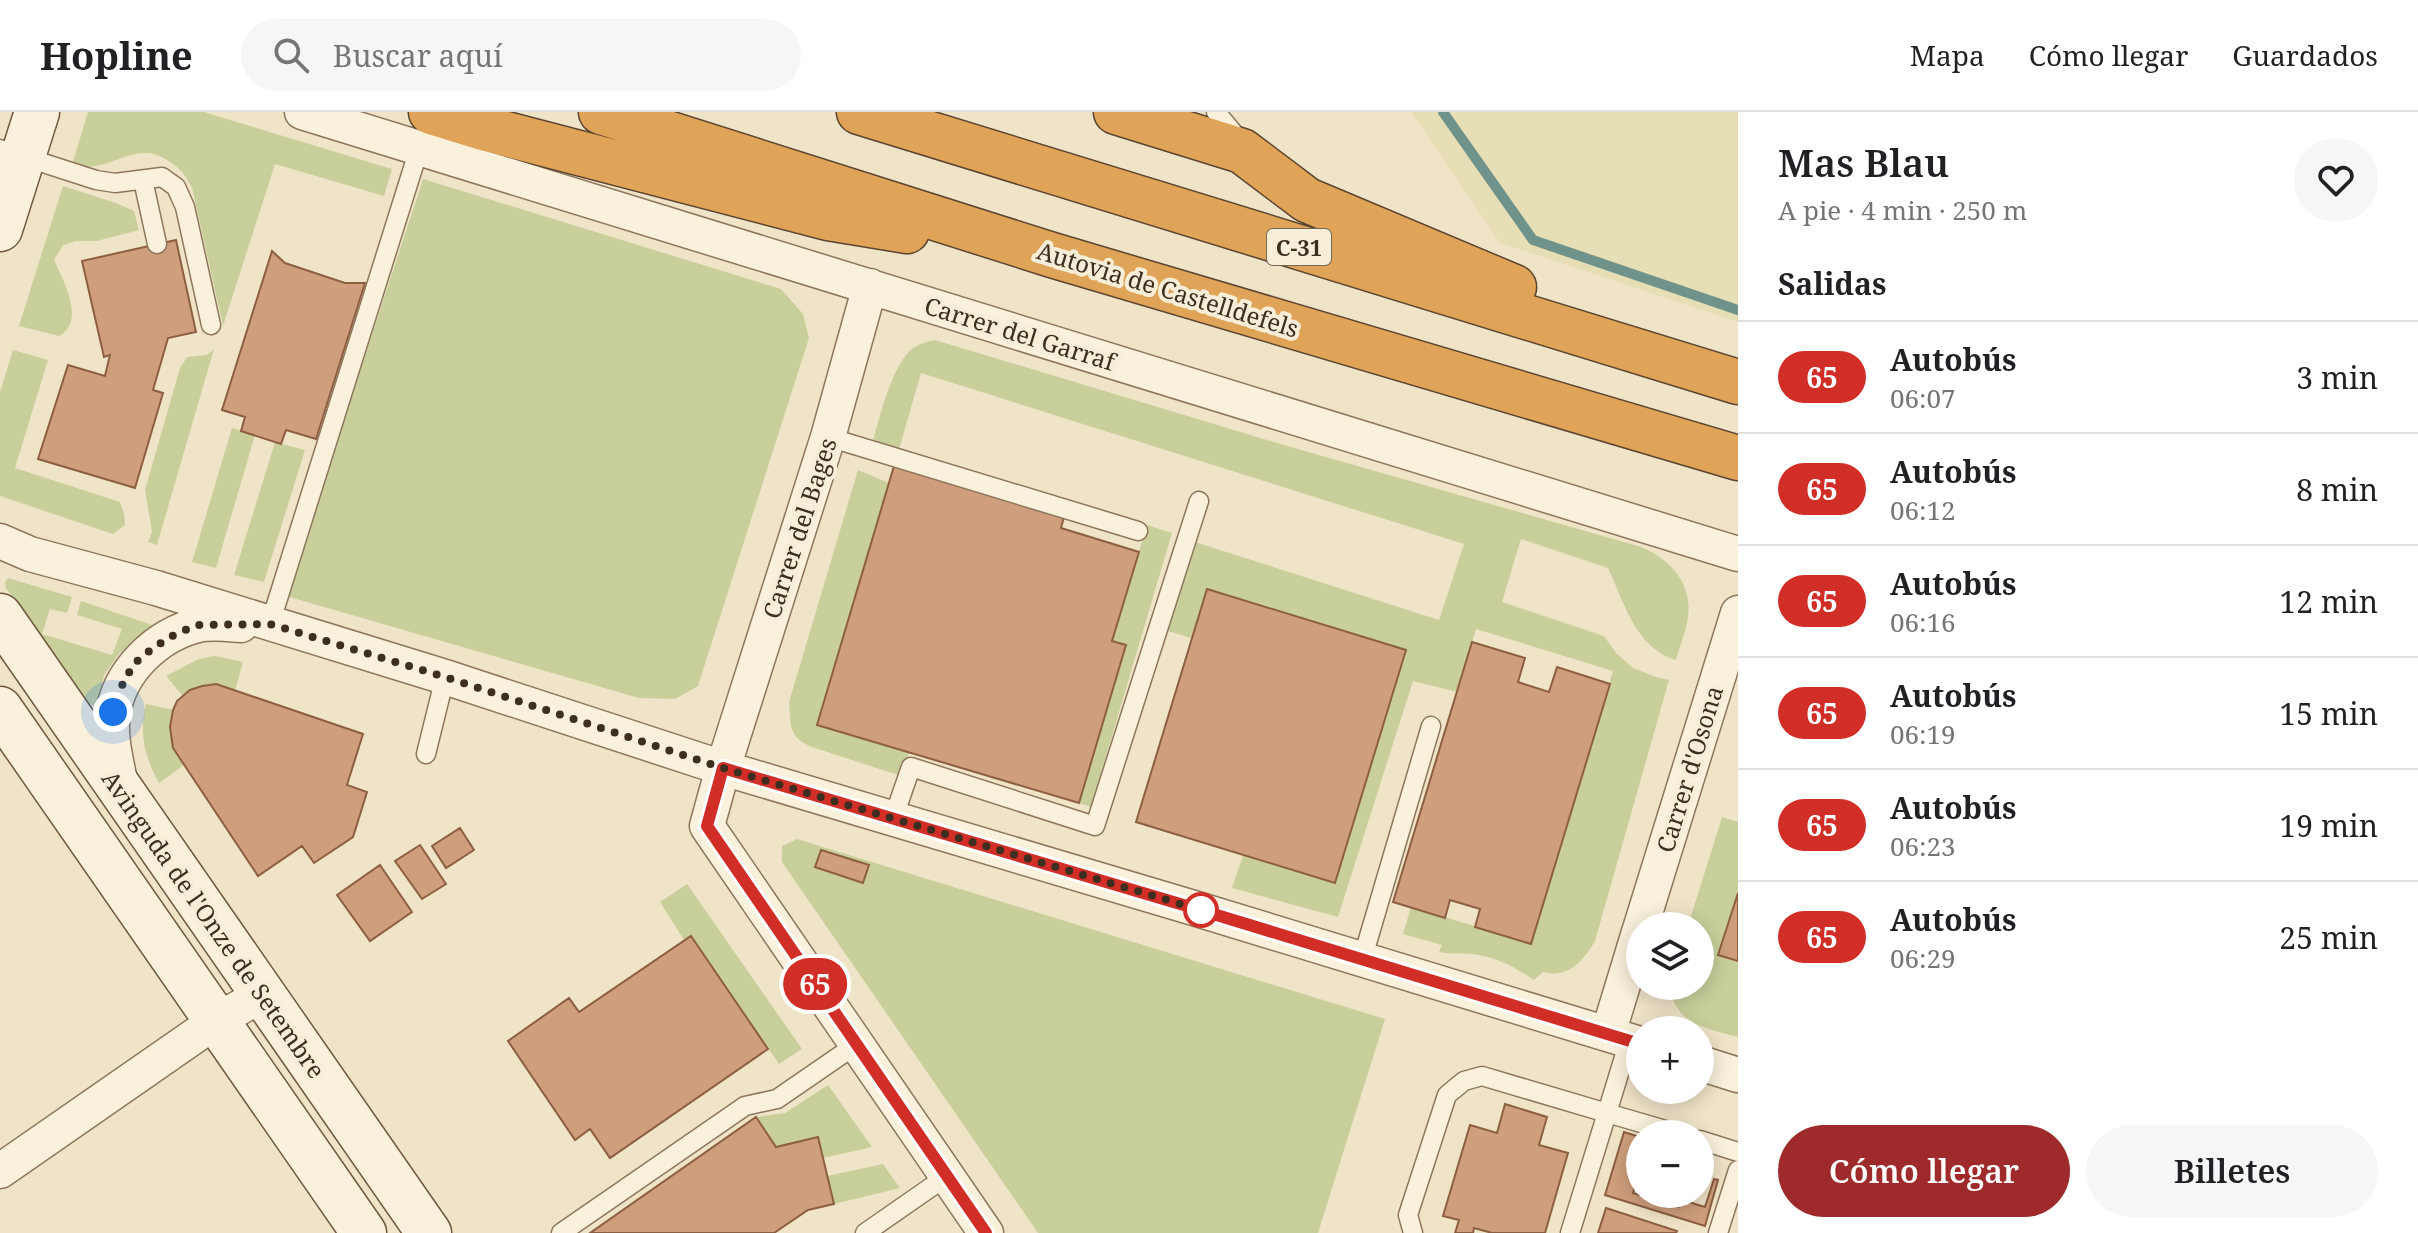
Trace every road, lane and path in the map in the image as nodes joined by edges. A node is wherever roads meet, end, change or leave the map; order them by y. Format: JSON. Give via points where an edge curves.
{"nodes":[{"id":1,"x":37,"y":112,"type":"edge"},
{"id":2,"x":302,"y":112,"type":"edge"},
{"id":3,"x":601,"y":112,"type":"edge"},
{"id":4,"x":859,"y":112,"type":"edge"},
{"id":5,"x":1116,"y":112,"type":"edge"},
{"id":6,"x":1216,"y":112,"type":"edge"},
{"id":7,"x":425,"y":131,"type":"edge"},
{"id":8,"x":12,"y":152,"type":"edge"},
{"id":9,"x":1255,"y":159,"type":"junction"},
{"id":10,"x":143,"y":180,"type":"junction"},
{"id":11,"x":0,"y":229,"type":"edge"},
{"id":12,"x":157,"y":244,"type":"dead end"},
{"id":13,"x":1052,"y":255,"type":"junction"},
{"id":14,"x":870,"y":286,"type":"junction"},
{"id":15,"x":211,"y":325,"type":"dead end"},
{"id":16,"x":1738,"y":381,"type":"edge"},
{"id":17,"x":828,"y":437,"type":"junction"},
{"id":18,"x":1738,"y":458,"type":"edge"},
{"id":19,"x":1199,"y":501,"type":"dead end"},
{"id":20,"x":1138,"y":531,"type":"dead end"},
{"id":21,"x":0,"y":541,"type":"edge"},
{"id":22,"x":1738,"y":554,"type":"edge"},
{"id":23,"x":1738,"y":613,"type":"edge"},
{"id":24,"x":0,"y":616,"type":"edge"},
{"id":25,"x":270,"y":624,"type":"junction"},
{"id":26,"x":445,"y":677,"type":"junction"},
{"id":27,"x":0,"y":709,"type":"edge"},
{"id":28,"x":1431,"y":726,"type":"dead end"},
{"id":29,"x":426,"y":754,"type":"dead end"},
{"id":30,"x":723,"y":768,"type":"junction"},
{"id":31,"x":122,"y":791,"type":"junction"},
{"id":32,"x":893,"y":819,"type":"junction"},
{"id":33,"x":1645,"y":912,"type":"edge"},
{"id":34,"x":1362,"y":960,"type":"junction"},
{"id":35,"x":263,"y":994,"type":"junction"},
{"id":36,"x":216,"y":1021,"type":"junction"},
{"id":37,"x":1626,"y":1039,"type":"edge"},
{"id":38,"x":857,"y":1044,"type":"junction"},
{"id":39,"x":1714,"y":1067,"type":"edge"},
{"id":40,"x":1738,"y":1075,"type":"edge"},
{"id":41,"x":1607,"y":1113,"type":"junction"},
{"id":42,"x":1631,"y":1120,"type":"edge"},
{"id":43,"x":1714,"y":1144,"type":"edge"},
{"id":44,"x":1738,"y":1152,"type":"edge"},
{"id":45,"x":1738,"y":1170,"type":"edge"},
{"id":46,"x":0,"y":1171,"type":"edge"},
{"id":47,"x":947,"y":1176,"type":"junction"},
{"id":48,"x":364,"y":1233,"type":"edge"},
{"id":49,"x":429,"y":1233,"type":"edge"},
{"id":50,"x":561,"y":1233,"type":"edge"},
{"id":51,"x":865,"y":1233,"type":"edge"},
{"id":52,"x":986,"y":1233,"type":"edge"},
{"id":53,"x":1413,"y":1233,"type":"edge"},
{"id":54,"x":1570,"y":1233,"type":"edge"},
{"id":55,"x":1718,"y":1233,"type":"edge"}],
"edges":[{"from":1,"to":8,"type":"main road"},
{"from":2,"to":7,"type":"street","name":"Carrer del Garraf"},
{"from":3,"to":13,"type":"highway","name":"Autovia de Castelldefels"},
{"from":4,"to":16,"type":"highway","number":"C-31"},
{"from":5,"to":9,"type":"highway"},
{"from":6,"to":9,"type":"lane"},
{"from":7,"to":13,"type":"highway","via":[[483,128],[828,218]]},
{"from":7,"to":14,"type":"street","name":"Carrer del Garraf"},
{"from":7,"to":25,"type":"lane"},
{"from":8,"to":10,"type":"lane","via":[[96,180]]},
{"from":8,"to":11,"type":"main road"},
{"from":9,"to":16,"type":"highway","via":[[1307,200]]},
{"from":10,"to":12,"type":"lane"},
{"from":10,"to":15,"type":"lane","via":[[162,177],[181,197]]},
{"from":13,"to":18,"type":"highway","name":"Autovia de Castelldefels"},
{"from":14,"to":17,"type":"street","name":"Carrer del Bages"},
{"from":14,"to":22,"type":"street","name":"Carrer del Garraf"},
{"from":17,"to":20,"type":"lane"},
{"from":17,"to":30,"type":"street","name":"Carrer del Bages"},
{"from":19,"to":32,"type":"lane","via":[[1095,826],[911,767]]},
{"from":21,"to":25,"type":"street"},
{"from":23,"to":33,"type":"street","name":"Carrer d'Osona"},
{"from":24,"to":31,"type":"main road","name":"Avinguda de l'Onze de Setembre"},
{"from":25,"to":26,"type":"street"},
{"from":25,"to":31,"type":"street","via":[[197,625],[136,662],[113,712]]},
{"from":26,"to":29,"type":"lane"},
{"from":26,"to":30,"type":"street"},
{"from":27,"to":36,"type":"main road"},
{"from":28,"to":34,"type":"lane"},
{"from":30,"to":32,"type":"street"},
{"from":30,"to":38,"type":"street","name":"Carrer del Bages","via":[[707,826]]},
{"from":31,"to":35,"type":"main road","name":"Avinguda de l'Onze de Setembre"},
{"from":32,"to":34,"type":"street"},
{"from":34,"to":37,"type":"street"},
{"from":35,"to":36,"type":"street"},
{"from":35,"to":49,"type":"main road","name":"Avinguda de l'Onze de Setembre"},
{"from":36,"to":46,"type":"street"},
{"from":36,"to":48,"type":"main road"},
{"from":37,"to":41,"type":"lane"},
{"from":38,"to":47,"type":"street","name":"Carrer del Bages"},
{"from":38,"to":50,"type":"lane","via":[[777,1099],[745,1106]]},
{"from":39,"to":40,"type":"street"},
{"from":41,"to":42,"type":"lane"},
{"from":41,"to":53,"type":"lane","via":[[1482,1076],[1464,1081],[1447,1095],[1408,1215]]},
{"from":41,"to":54,"type":"lane"},
{"from":43,"to":44,"type":"lane"},
{"from":45,"to":55,"type":"lane"},
{"from":47,"to":51,"type":"lane"},
{"from":47,"to":52,"type":"street","name":"Carrer del Bages"}]}
